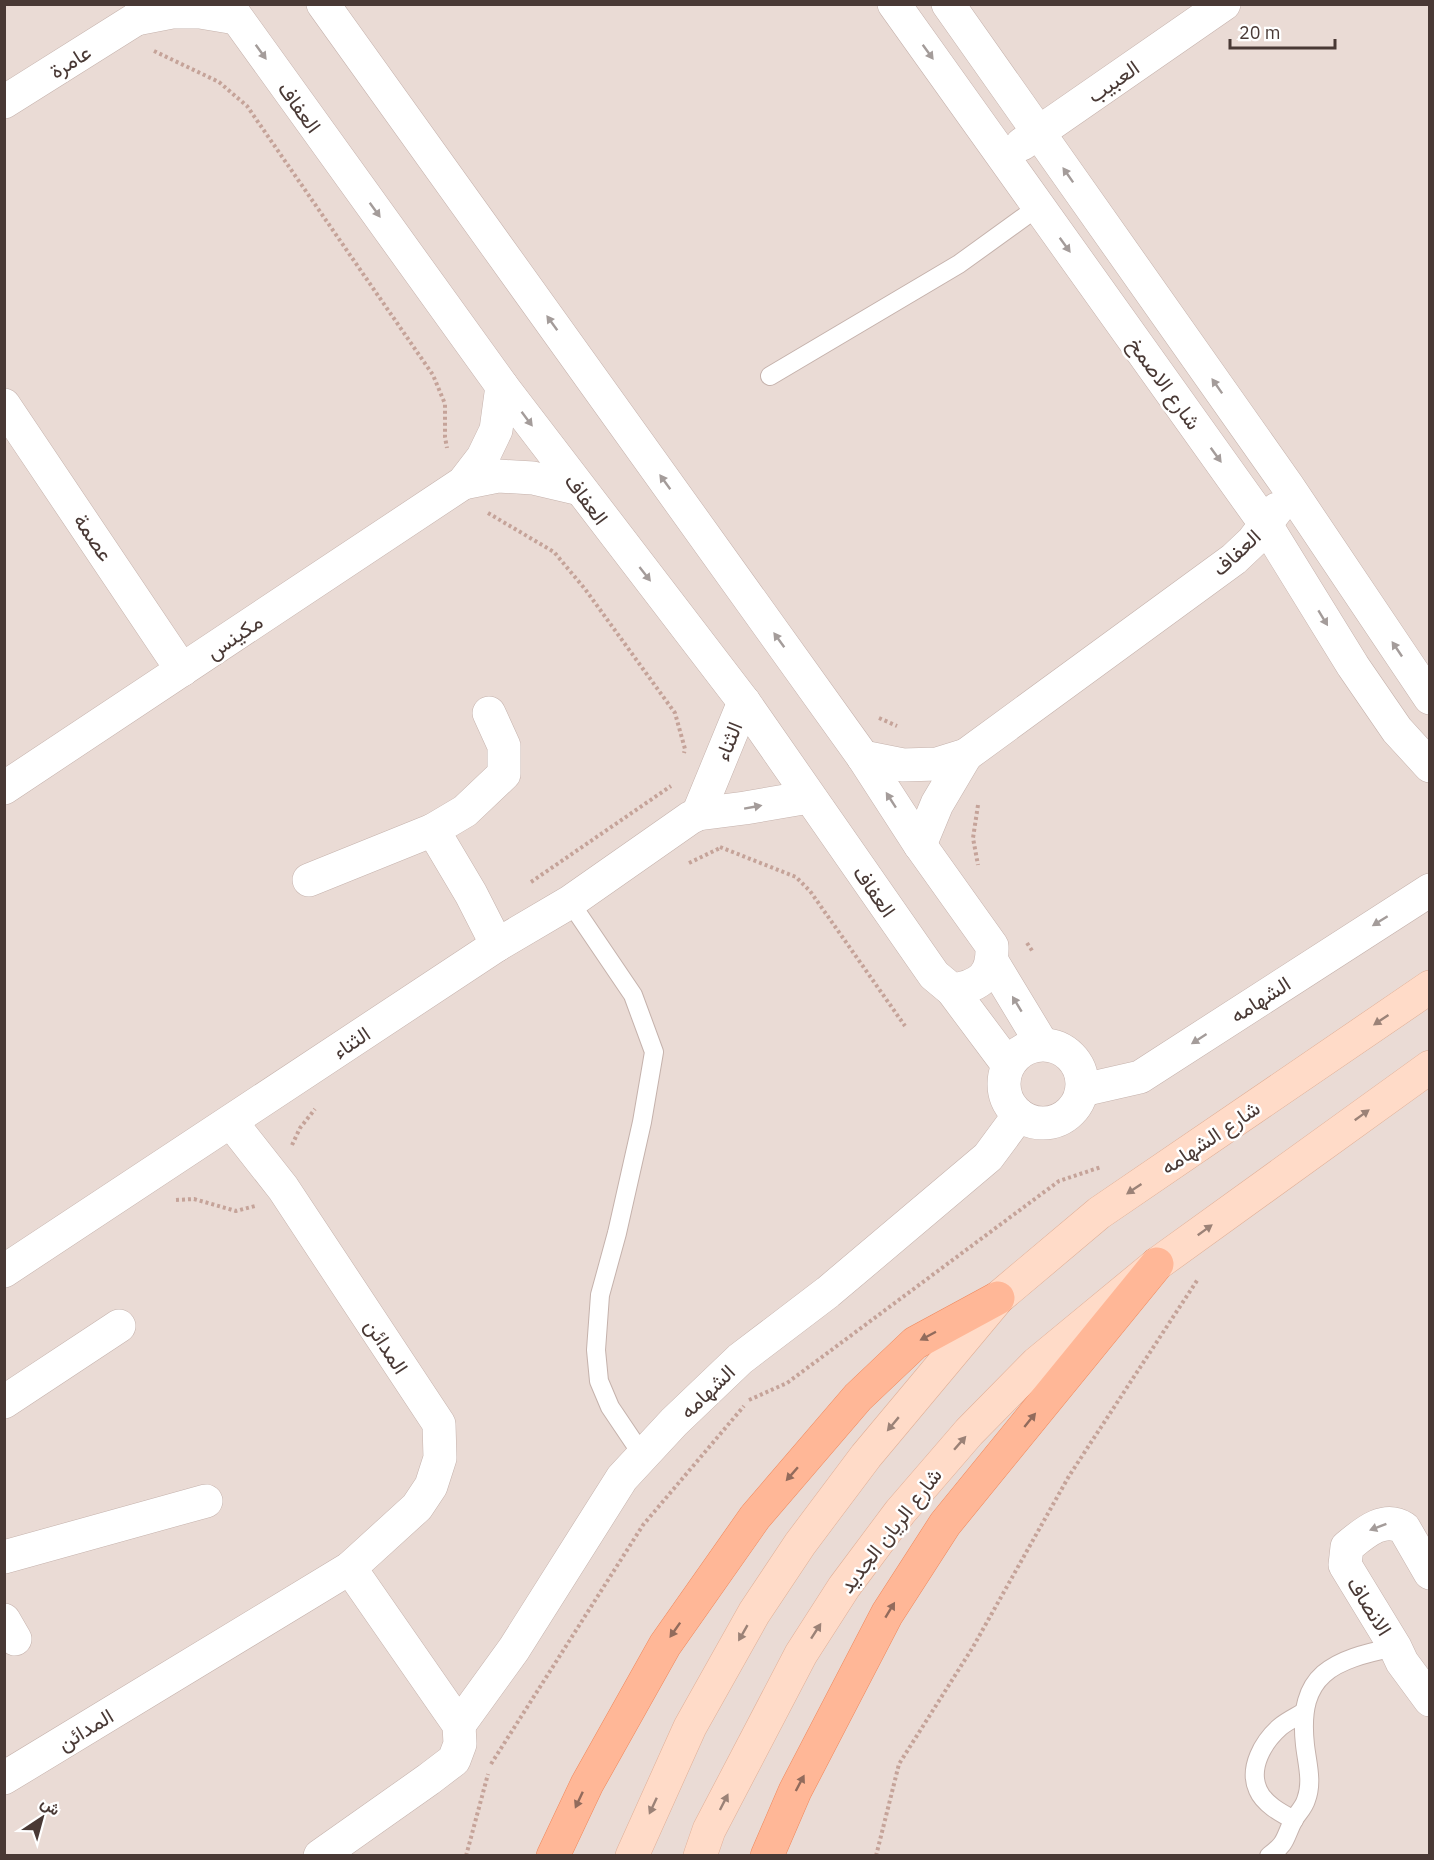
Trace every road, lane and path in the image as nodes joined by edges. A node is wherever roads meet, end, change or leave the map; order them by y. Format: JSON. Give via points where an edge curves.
{"nodes":[{"id":1,"x":323,"y":4,"type":"edge"},
{"id":2,"x":894,"y":4,"type":"edge"},
{"id":3,"x":948,"y":4,"type":"edge"},
{"id":4,"x":1224,"y":4,"type":"edge"},
{"id":5,"x":231,"y":11,"type":"edge"},
{"id":6,"x":135,"y":17,"type":"edge"},
{"id":7,"x":4,"y":102,"type":"edge"},
{"id":8,"x":1038,"y":132,"type":"junction"},
{"id":9,"x":1003,"y":157,"type":"junction"},
{"id":10,"x":1038,"y":207,"type":"junction"},
{"id":11,"x":770,"y":375,"type":"dead end"},
{"id":12,"x":502,"y":386,"type":"junction"},
{"id":13,"x":6,"y":409,"type":"edge"},
{"id":14,"x":1287,"y":485,"type":"junction"},
{"id":15,"x":459,"y":486,"type":"junction"},
{"id":16,"x":580,"y":489,"type":"junction"},
{"id":17,"x":1266,"y":525,"type":"junction"},
{"id":18,"x":182,"y":670,"type":"junction"},
{"id":19,"x":1430,"y":698,"type":"edge"},
{"id":20,"x":744,"y":702,"type":"junction"},
{"id":21,"x":489,"y":713,"type":"dead end"},
{"id":22,"x":966,"y":755,"type":"junction"},
{"id":23,"x":863,"y":758,"type":"junction"},
{"id":24,"x":683,"y":759,"type":"dead end"},
{"id":25,"x":1430,"y":766,"type":"edge"},
{"id":26,"x":4,"y":788,"type":"edge"},
{"id":27,"x":809,"y":796,"type":"junction"},
{"id":28,"x":694,"y":816,"type":"junction"},
{"id":29,"x":433,"y":830,"type":"junction"},
{"id":30,"x":920,"y":844,"type":"junction"},
{"id":31,"x":721,"y":848,"type":"junction"},
{"id":32,"x":688,"y":864,"type":"dead end"},
{"id":33,"x":309,"y":880,"type":"dead end"},
{"id":34,"x":1430,"y":890,"type":"edge"},
{"id":35,"x":570,"y":902,"type":"junction"},
{"id":36,"x":497,"y":945,"type":"junction"},
{"id":37,"x":993,"y":963,"type":"junction"},
{"id":38,"x":1430,"y":987,"type":"edge"},
{"id":39,"x":952,"y":990,"type":"junction"},
{"id":40,"x":905,"y":1026,"type":"dead end"},
{"id":41,"x":1042,"y":1044,"type":"junction"},
{"id":42,"x":1008,"y":1065,"type":"junction"},
{"id":43,"x":1430,"y":1067,"type":"edge"},
{"id":44,"x":1083,"y":1090,"type":"junction"},
{"id":45,"x":319,"y":1104,"type":"dead end"},
{"id":46,"x":1019,"y":1115,"type":"junction"},
{"id":47,"x":231,"y":1122,"type":"junction"},
{"id":48,"x":283,"y":1188,"type":"junction"},
{"id":49,"x":174,"y":1200,"type":"dead end"},
{"id":50,"x":1157,"y":1264,"type":"junction"},
{"id":51,"x":4,"y":1271,"type":"edge"},
{"id":52,"x":1199,"y":1277,"type":"dead end"},
{"id":53,"x":998,"y":1298,"type":"junction"},
{"id":54,"x":119,"y":1326,"type":"dead end"},
{"id":55,"x":4,"y":1402,"type":"edge"},
{"id":56,"x":643,"y":1456,"type":"junction"},
{"id":57,"x":206,"y":1501,"type":"dead end"},
{"id":58,"x":4,"y":1557,"type":"edge"},
{"id":59,"x":350,"y":1568,"type":"junction"},
{"id":60,"x":1430,"y":1572,"type":"edge"},
{"id":61,"x":1395,"y":1647,"type":"junction"},
{"id":62,"x":1430,"y":1700,"type":"edge"},
{"id":63,"x":1304,"y":1712,"type":"junction"},
{"id":64,"x":459,"y":1725,"type":"junction"},
{"id":65,"x":4,"y":1778,"type":"edge"},
{"id":66,"x":1294,"y":1820,"type":"junction"},
{"id":67,"x":320,"y":1856,"type":"edge"},
{"id":68,"x":553,"y":1856,"type":"edge"},
{"id":69,"x":632,"y":1856,"type":"edge"},
{"id":70,"x":699,"y":1856,"type":"edge"},
{"id":71,"x":767,"y":1856,"type":"edge"},
{"id":72,"x":876,"y":1856,"type":"edge"},
{"id":73,"x":1269,"y":1856,"type":"edge"}],
"edges":[{"from":23,"to":1,"type":"street","one_way":true},
{"from":2,"to":9,"type":"street","name":"شارع الاصمخ","one_way":true},
{"from":3,"to":8,"type":"street","name":"شارع الاصمخ"},
{"from":4,"to":8,"type":"street","name":"العبيب"},
{"from":5,"to":6,"type":"street","name":"عامرة"},
{"from":5,"to":12,"type":"street","name":"العفاف","one_way":true},
{"from":6,"to":7,"type":"street","name":"عامرة"},
{"from":6,"to":15,"type":"path","via":[[147,48],[219,82],[247,106],[433,375],[445,404],[445,437]]},
{"from":8,"to":9,"type":"street","name":"العبيب"},
{"from":14,"to":8,"type":"street","name":"شارع الاصمخ","one_way":true},
{"from":9,"to":10,"type":"street","name":"شارع الاصمخ"},
{"from":10,"to":11,"type":"lane","via":[[959,264]]},
{"from":10,"to":17,"type":"street","name":"شارع الاصمخ","one_way":true},
{"from":12,"to":15,"type":"street","name":"مكينس","via":[[496,430],[483,457]]},
{"from":12,"to":16,"type":"street","name":"العفاف","one_way":true},
{"from":13,"to":18,"type":"street","name":"عصمة"},
{"from":14,"to":17,"type":"street","name":"العفاف"},
{"from":19,"to":14,"type":"street","name":"شارع الاصمخ","one_way":true},
{"from":15,"to":16,"type":"street","name":"مكينس","via":[[498,476],[533,478]]},
{"from":15,"to":18,"type":"street","name":"مكينس"},
{"from":15,"to":24,"type":"path","via":[[477,506],[554,552],[585,589],[675,713],[685,749]]},
{"from":16,"to":20,"type":"street","name":"العفاف","one_way":true},
{"from":17,"to":22,"type":"street","name":"العفاف","via":[[1234,559]]},
{"from":17,"to":25,"type":"street","name":"شارع الاصمخ","one_way":true,"via":[[1353,666],[1397,730]]},
{"from":18,"to":26,"type":"street","name":"مكينس"},
{"from":20,"to":27,"type":"street","name":"العفاف"},
{"from":20,"to":28,"type":"street","name":"الثناء"},
{"from":21,"to":29,"type":"street","via":[[504,746],[504,774],[465,811]]},
{"from":22,"to":23,"type":"street","name":"العفاف","via":[[937,764],[903,765]]},
{"from":22,"to":30,"type":"street","name":"العفاف","via":[[937,804]]},
{"from":30,"to":23,"type":"street","one_way":true},
{"from":28,"to":27,"type":"street","name":"الثناء","one_way":true},
{"from":27,"to":39,"type":"street","name":"العفاف","via":[[934,975]]},
{"from":28,"to":31,"type":"path"},
{"from":28,"to":35,"type":"street","name":"الثناء"},
{"from":29,"to":33,"type":"street"},
{"from":29,"to":36,"type":"street"},
{"from":30,"to":37,"type":"street","via":[[992,946]]},
{"from":31,"to":32,"type":"path"},
{"from":31,"to":40,"type":"path","via":[[796,877],[810,891]]},
{"from":34,"to":44,"type":"street","name":"الشهامه","one_way":true,"via":[[1140,1077]]},
{"from":35,"to":36,"type":"street","name":"الثناء"},
{"from":35,"to":56,"type":"lane","via":[[633,995],[654,1052],[642,1122],[600,1295],[596,1350],[599,1381]]},
{"from":36,"to":47,"type":"street","name":"الثناء"},
{"from":37,"to":39,"type":"street","via":[[982,980]]},
{"from":41,"to":37,"type":"street","one_way":true},
{"from":38,"to":53,"type":"main road","name":"شارع الشهامه","one_way":true,"via":[[1099,1213]]},
{"from":39,"to":42,"type":"street","name":"العفاف"},
{"from":41,"to":42,"type":"street","via":[[1017,1054]]},
{"from":41,"to":44,"type":"street","via":[[1056,1046],[1077,1063]]},
{"from":42,"to":46,"type":"street","via":[[1005,1092]]},
{"from":50,"to":43,"type":"main road","one_way":true},
{"from":44,"to":46,"type":"street","via":[[1070,1113],[1058,1120],[1044,1124]]},
{"from":45,"to":48,"type":"path","via":[[291,1147]]},
{"from":46,"to":56,"type":"street","name":"الشهامه","via":[[988,1157],[828,1292],[740,1359]]},
{"from":47,"to":48,"type":"street","name":"المدائن"},
{"from":47,"to":51,"type":"street","name":"الثناء"},
{"from":48,"to":49,"type":"path","via":[[251,1209],[236,1211],[194,1199]]},
{"from":48,"to":59,"type":"street","name":"المدائن","via":[[439,1424],[440,1458],[431,1486],[417,1507]]},
{"from":70,"to":50,"type":"main road","name":"شارع الريان الجديد","one_way":true,"via":[[801,1654],[844,1587],[900,1512],[969,1432],[1037,1363]]},
{"from":71,"to":50,"type":"main road","one_way":true,"via":[[795,1791],[888,1614],[945,1524]]},
{"from":52,"to":72,"type":"path","via":[[1069,1476],[973,1647],[899,1764]]},
{"from":53,"to":68,"type":"main road","one_way":true,"via":[[915,1343],[858,1397],[755,1517],[665,1645],[587,1784]]},
{"from":53,"to":69,"type":"main road","one_way":true,"via":[[866,1456],[754,1613],[690,1726]]},
{"from":54,"to":55,"type":"street"},
{"from":56,"to":64,"type":"street","name":"الشهامه","via":[[622,1478],[514,1649]]},
{"from":57,"to":58,"type":"street"},
{"from":59,"to":64,"type":"street"},
{"from":59,"to":65,"type":"street","name":"المدائن"},
{"from":60,"to":61,"type":"street","name":"الانصاف","one_way":true,"via":[[1404,1528],[1396,1524],[1384,1523],[1364,1532],[1347,1547],[1345,1565]]},
{"from":61,"to":62,"type":"street","name":"الانصاف"},
{"from":61,"to":63,"type":"lane","via":[[1358,1654],[1330,1667],[1311,1688]]},
{"from":63,"to":66,"type":"lane","via":[[1310,1774],[1306,1799]]},
{"from":63,"to":66,"type":"lane","via":[[1267,1741],[1254,1769],[1258,1790],[1282,1814]]},
{"from":64,"to":67,"type":"street","via":[[460,1744],[454,1760]]},
{"from":66,"to":73,"type":"lane","via":[[1283,1846]]}]}
